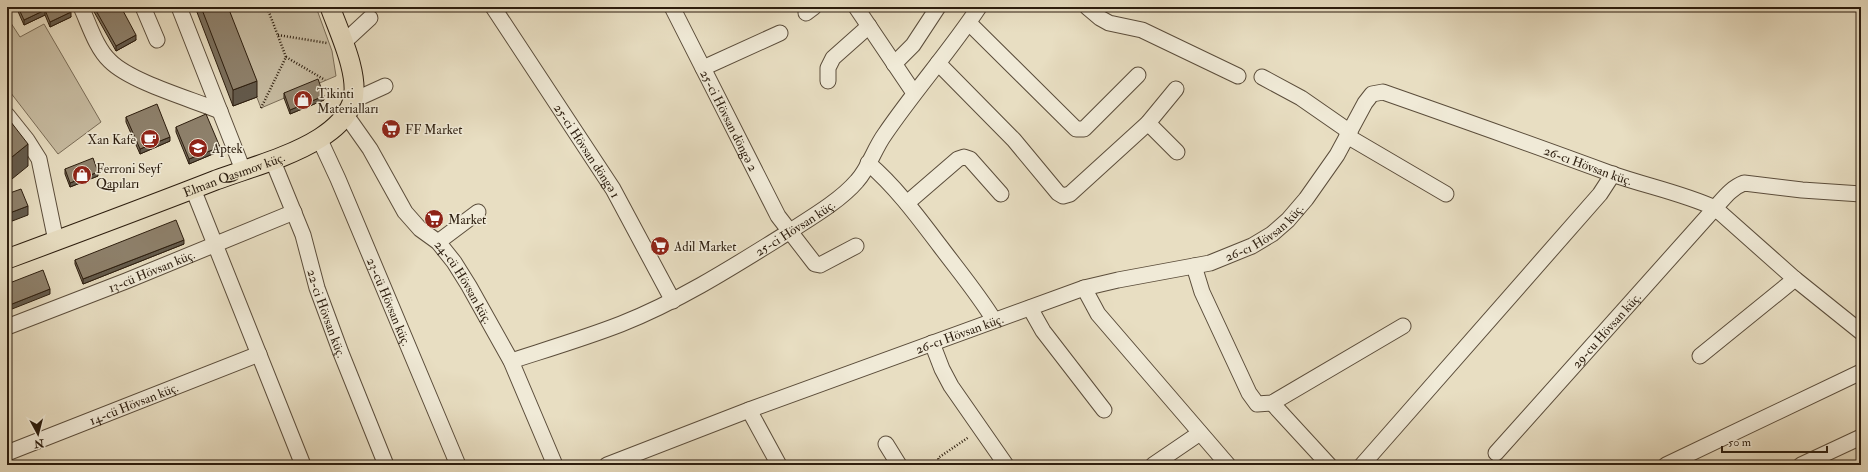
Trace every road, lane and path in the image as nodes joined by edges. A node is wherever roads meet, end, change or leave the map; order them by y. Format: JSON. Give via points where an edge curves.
{"nodes":[{"id":1,"x":81,"y":7,"type":"edge"},
{"id":2,"x":143,"y":7,"type":"edge"},
{"id":3,"x":179,"y":7,"type":"edge"},
{"id":4,"x":267,"y":7,"type":"edge"},
{"id":5,"x":330,"y":7,"type":"edge"},
{"id":6,"x":493,"y":7,"type":"edge"},
{"id":7,"x":672,"y":7,"type":"edge"},
{"id":8,"x":938,"y":7,"type":"edge"},
{"id":9,"x":980,"y":7,"type":"edge"},
{"id":10,"x":1087,"y":7,"type":"edge"},
{"id":11,"x":864,"y":13,"type":"edge"},
{"id":12,"x":370,"y":18,"type":"dead end"},
{"id":13,"x":969,"y":23,"type":"junction"},
{"id":14,"x":780,"y":33,"type":"dead end"},
{"id":15,"x":278,"y":35,"type":"junction"},
{"id":16,"x":158,"y":40,"type":"dead end"},
{"id":17,"x":336,"y":43,"type":"junction"},
{"id":18,"x":286,"y":57,"type":"junction"},
{"id":19,"x":938,"y":63,"type":"junction"},
{"id":20,"x":894,"y":64,"type":"junction"},
{"id":21,"x":703,"y":68,"type":"junction"},
{"id":22,"x":1138,"y":74,"type":"dead end"},
{"id":23,"x":1238,"y":76,"type":"dead end"},
{"id":24,"x":1262,"y":78,"type":"dead end"},
{"id":25,"x":325,"y":80,"type":"dead end"},
{"id":26,"x":828,"y":81,"type":"dead end"},
{"id":27,"x":385,"y":86,"type":"dead end"},
{"id":28,"x":1176,"y":89,"type":"dead end"},
{"id":29,"x":914,"y":93,"type":"junction"},
{"id":30,"x":261,"y":108,"type":"dead end"},
{"id":31,"x":349,"y":108,"type":"junction"},
{"id":32,"x":220,"y":111,"type":"junction"},
{"id":33,"x":7,"y":115,"type":"edge"},
{"id":34,"x":1148,"y":123,"type":"junction"},
{"id":35,"x":1348,"y":134,"type":"junction"},
{"id":36,"x":319,"y":138,"type":"junction"},
{"id":37,"x":1177,"y":152,"type":"dead end"},
{"id":38,"x":272,"y":159,"type":"junction"},
{"id":39,"x":868,"y":163,"type":"junction"},
{"id":40,"x":243,"y":170,"type":"junction"},
{"id":41,"x":1613,"y":174,"type":"junction"},
{"id":42,"x":193,"y":189,"type":"junction"},
{"id":43,"x":1001,"y":194,"type":"dead end"},
{"id":44,"x":1446,"y":194,"type":"dead end"},
{"id":45,"x":1861,"y":194,"type":"edge"},
{"id":46,"x":907,"y":203,"type":"junction"},
{"id":47,"x":1716,"y":208,"type":"junction"},
{"id":48,"x":294,"y":212,"type":"junction"},
{"id":49,"x":478,"y":212,"type":"dead end"},
{"id":50,"x":790,"y":231,"type":"junction"},
{"id":51,"x":56,"y":241,"type":"junction"},
{"id":52,"x":438,"y":242,"type":"junction"},
{"id":53,"x":216,"y":243,"type":"junction"},
{"id":54,"x":856,"y":246,"type":"dead end"},
{"id":55,"x":7,"y":259,"type":"edge"},
{"id":56,"x":1194,"y":266,"type":"junction"},
{"id":57,"x":1795,"y":279,"type":"junction"},
{"id":58,"x":1084,"y":288,"type":"junction"},
{"id":59,"x":673,"y":301,"type":"junction"},
{"id":60,"x":1030,"y":308,"type":"junction"},
{"id":61,"x":994,"y":320,"type":"junction"},
{"id":62,"x":1403,"y":326,"type":"dead end"},
{"id":63,"x":7,"y":327,"type":"edge"},
{"id":64,"x":1861,"y":332,"type":"edge"},
{"id":65,"x":932,"y":343,"type":"junction"},
{"id":66,"x":259,"y":354,"type":"junction"},
{"id":67,"x":1700,"y":356,"type":"dead end"},
{"id":68,"x":511,"y":361,"type":"junction"},
{"id":69,"x":1861,"y":372,"type":"edge"},
{"id":70,"x":1272,"y":403,"type":"junction"},
{"id":71,"x":749,"y":410,"type":"junction"},
{"id":72,"x":1104,"y":410,"type":"dead end"},
{"id":73,"x":981,"y":429,"type":"junction"},
{"id":74,"x":1200,"y":433,"type":"junction"},
{"id":75,"x":1861,"y":437,"type":"edge"},
{"id":76,"x":886,"y":444,"type":"dead end"},
{"id":77,"x":7,"y":452,"type":"edge"},
{"id":78,"x":1496,"y":453,"type":"dead end"},
{"id":79,"x":303,"y":465,"type":"edge"},
{"id":80,"x":386,"y":465,"type":"edge"},
{"id":81,"x":458,"y":465,"type":"edge"},
{"id":82,"x":556,"y":465,"type":"edge"},
{"id":83,"x":607,"y":465,"type":"edge"},
{"id":84,"x":779,"y":465,"type":"edge"},
{"id":85,"x":899,"y":465,"type":"edge"},
{"id":86,"x":940,"y":465,"type":"edge"},
{"id":87,"x":1006,"y":465,"type":"edge"},
{"id":88,"x":1153,"y":465,"type":"edge"},
{"id":89,"x":1228,"y":465,"type":"edge"},
{"id":90,"x":1330,"y":465,"type":"edge"},
{"id":91,"x":1362,"y":465,"type":"edge"},
{"id":92,"x":1666,"y":465,"type":"edge"},
{"id":93,"x":1800,"y":465,"type":"edge"}],
"edges":[{"from":1,"to":32,"type":"street","via":[[102,51],[118,67],[134,77]]},
{"from":2,"to":16,"type":"street"},
{"from":3,"to":32,"type":"street"},
{"from":4,"to":15,"type":"path"},
{"from":5,"to":17,"type":"main road"},
{"from":6,"to":59,"type":"street","name":"25-ci Hövsan döngə 1","via":[[613,189]]},
{"from":7,"to":21,"type":"street","name":"25-ci Hövsan döngə 2"},
{"from":8,"to":20,"type":"street","via":[[913,45]]},
{"from":9,"to":13,"type":"street","name":"25-ci Hövsan küç."},
{"from":10,"to":23,"type":"street","via":[[1109,23],[1142,30]]},
{"from":11,"to":20,"type":"street"},
{"from":11,"to":26,"type":"street","via":[[833,58],[828,68]]},
{"from":12,"to":17,"type":"street"},
{"from":13,"to":19,"type":"street","name":"25-ci Hövsan küç."},
{"from":13,"to":22,"type":"street","via":[[1076,129],[1084,129]]},
{"from":14,"to":21,"type":"street"},
{"from":15,"to":17,"type":"path"},
{"from":15,"to":18,"type":"path"},
{"from":17,"to":31,"type":"main road","via":[[353,78]]},
{"from":18,"to":25,"type":"path"},
{"from":18,"to":30,"type":"path"},
{"from":19,"to":29,"type":"street","name":"25-ci Hövsan küç."},
{"from":19,"to":34,"type":"street","via":[[1014,140],[1063,196],[1070,194]]},
{"from":20,"to":29,"type":"street"},
{"from":21,"to":50,"type":"street","name":"25-ci Hövsan döngə 2","via":[[778,216]]},
{"from":24,"to":35,"type":"street","via":[[1290,92]]},
{"from":27,"to":31,"type":"street"},
{"from":28,"to":34,"type":"street"},
{"from":29,"to":39,"type":"street","name":"25-ci Hövsan küç.","via":[[884,135]]},
{"from":31,"to":36,"type":"main road","name":"Elman Qasımov küç.","via":[[336,126]]},
{"from":31,"to":52,"type":"street","name":"24-cü Hövsan küç.","via":[[406,212],[420,229]]},
{"from":32,"to":40,"type":"street"},
{"from":33,"to":51,"type":"street","via":[[39,159]]},
{"from":34,"to":37,"type":"street"},
{"from":35,"to":41,"type":"street","name":"26-cı Hövsan küç.","via":[[1372,94],[1383,92]]},
{"from":35,"to":44,"type":"street"},
{"from":35,"to":56,"type":"street","name":"26-cı Hövsan küç.","via":[[1337,155],[1306,199],[1282,225],[1252,246],[1210,263]]},
{"from":36,"to":38,"type":"main road","name":"Elman Qasımov küç."},
{"from":36,"to":81,"type":"street","name":"23-cü Hövsan küç."},
{"from":38,"to":40,"type":"main road","name":"Elman Qasımov küç."},
{"from":38,"to":48,"type":"street","name":"22-ci Hövsan küç."},
{"from":39,"to":46,"type":"street"},
{"from":39,"to":50,"type":"street","name":"25-ci Hövsan küç.","via":[[852,186]]},
{"from":40,"to":42,"type":"main road","name":"Elman Qasımov küç."},
{"from":41,"to":47,"type":"street","name":"26-cı Hövsan küç."},
{"from":41,"to":91,"type":"street","via":[[1600,194]]},
{"from":42,"to":51,"type":"main road","name":"Elman Qasımov küç."},
{"from":42,"to":53,"type":"street"},
{"from":43,"to":46,"type":"street","via":[[970,159],[964,157],[958,159]]},
{"from":45,"to":47,"type":"street","via":[[1744,183],[1731,191]]},
{"from":46,"to":61,"type":"street"},
{"from":47,"to":57,"type":"street","name":"26-cı Hövsan küç."},
{"from":47,"to":78,"type":"street","name":"29-cu Hövsan küç."},
{"from":48,"to":53,"type":"street","name":"13-cü Hövsan küç."},
{"from":48,"to":80,"type":"street","name":"22-ci Hövsan küç.","via":[[336,340]]},
{"from":49,"to":52,"type":"street"},
{"from":50,"to":54,"type":"street","name":"25-ci Hövsan döngə 2","via":[[816,264],[820,265]]},
{"from":50,"to":59,"type":"street","name":"25-ci Hövsan küç."},
{"from":51,"to":55,"type":"main road","name":"Elman Qasımov küç."},
{"from":52,"to":68,"type":"street","name":"24-cü Hövsan küç.","via":[[469,286]]},
{"from":53,"to":63,"type":"street","name":"13-cü Hövsan küç."},
{"from":53,"to":66,"type":"street"},
{"from":56,"to":58,"type":"street","name":"26-cı Hövsan küç."},
{"from":56,"to":70,"type":"street","via":[[1202,292],[1249,393],[1258,404]]},
{"from":57,"to":64,"type":"street","name":"26-cı Hövsan küç."},
{"from":57,"to":67,"type":"street"},
{"from":58,"to":60,"type":"street","name":"26-cı Hövsan küç."},
{"from":58,"to":74,"type":"street","via":[[1098,314]]},
{"from":59,"to":68,"type":"street","name":"25-ci Hövsan küç.","via":[[621,324]]},
{"from":60,"to":61,"type":"street","name":"26-cı Hövsan küç."},
{"from":60,"to":72,"type":"street","via":[[1043,330]]},
{"from":61,"to":65,"type":"street","name":"26-cı Hövsan küç."},
{"from":62,"to":70,"type":"street"},
{"from":65,"to":71,"type":"street","name":"26-cı Hövsan küç."},
{"from":65,"to":73,"type":"street","via":[[951,386]]},
{"from":66,"to":77,"type":"street","name":"14-cü Hövsan küç."},
{"from":66,"to":79,"type":"street"},
{"from":68,"to":82,"type":"street","name":"24-cü Hövsan küç."},
{"from":69,"to":92,"type":"street"},
{"from":70,"to":90,"type":"street"},
{"from":71,"to":83,"type":"street","name":"26-cı Hövsan küç."},
{"from":71,"to":84,"type":"street"},
{"from":73,"to":86,"type":"path","via":[[938,458]]},
{"from":73,"to":87,"type":"street"},
{"from":74,"to":88,"type":"street"},
{"from":74,"to":89,"type":"street"},
{"from":75,"to":93,"type":"street"},
{"from":76,"to":85,"type":"street"}]}
